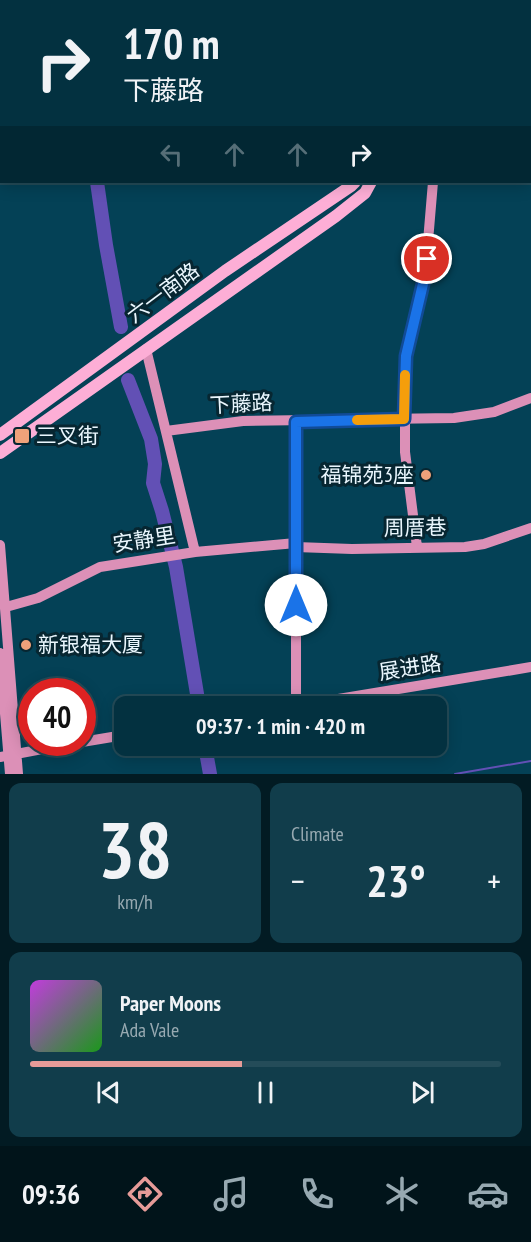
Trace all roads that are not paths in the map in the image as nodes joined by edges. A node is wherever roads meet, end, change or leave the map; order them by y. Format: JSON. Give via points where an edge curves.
{"nodes":[{"id":1,"x":370,"y":183,"type":"edge"},
{"id":2,"x":433,"y":183,"type":"edge"},
{"id":3,"x":353,"y":184,"type":"edge"},
{"id":4,"x":146,"y":349,"type":"junction"},
{"id":5,"x":531,"y":398,"type":"edge"},
{"id":6,"x":404,"y":419,"type":"junction"},
{"id":7,"x":296,"y":422,"type":"junction"},
{"id":8,"x":166,"y":431,"type":"junction"},
{"id":9,"x":0,"y":435,"type":"edge"},
{"id":10,"x":0,"y":453,"type":"edge"},
{"id":11,"x":531,"y":528,"type":"edge"},
{"id":12,"x":0,"y":545,"type":"edge"},
{"id":13,"x":296,"y":545,"type":"junction"},
{"id":14,"x":417,"y":547,"type":"junction"},
{"id":15,"x":190,"y":553,"type":"junction"},
{"id":16,"x":6,"y":607,"type":"junction"},
{"id":17,"x":0,"y":653,"type":"edge"},
{"id":18,"x":531,"y":667,"type":"edge"},
{"id":19,"x":296,"y":696,"type":"edge"},
{"id":20,"x":356,"y":696,"type":"edge"},
{"id":21,"x":114,"y":737,"type":"edge"},
{"id":22,"x":96,"y":740,"type":"edge"},
{"id":23,"x":8,"y":756,"type":"edge"},
{"id":24,"x":10,"y":774,"type":"edge"},
{"id":25,"x":18,"y":774,"type":"edge"}],
"edges":[{"from":1,"to":4,"type":"main road","name":"六一南路","via":[[365,193]]},
{"from":2,"to":6,"type":"street","via":[[426,268],[406,356]]},
{"from":3,"to":9,"type":"main road","name":"六一南路","via":[[225,271]]},
{"from":4,"to":8,"type":"street"},
{"from":4,"to":10,"type":"main road","name":"六一南路"},
{"from":5,"to":6,"type":"street","name":"下藤路","via":[[476,415]]},
{"from":6,"to":7,"type":"street","name":"下藤路"},
{"from":6,"to":14,"type":"street"},
{"from":7,"to":8,"type":"street","name":"下藤路","via":[[243,421]]},
{"from":7,"to":13,"type":"street"},
{"from":8,"to":15,"type":"street"},
{"from":11,"to":14,"type":"street","name":"周厝巷","via":[[477,545]]},
{"from":12,"to":16,"type":"street"},
{"from":13,"to":14,"type":"street","name":"周厝巷","via":[[352,549]]},
{"from":13,"to":15,"type":"street","name":"安静里"},
{"from":13,"to":19,"type":"street"},
{"from":15,"to":16,"type":"street","name":"安静里","via":[[100,567],[38,598]]},
{"from":16,"to":23,"type":"street"},
{"from":17,"to":23,"type":"street"},
{"from":18,"to":20,"type":"street","name":"展进路"},
{"from":21,"to":22,"type":"street"},
{"from":23,"to":24,"type":"street"},
{"from":23,"to":25,"type":"street"}]}
